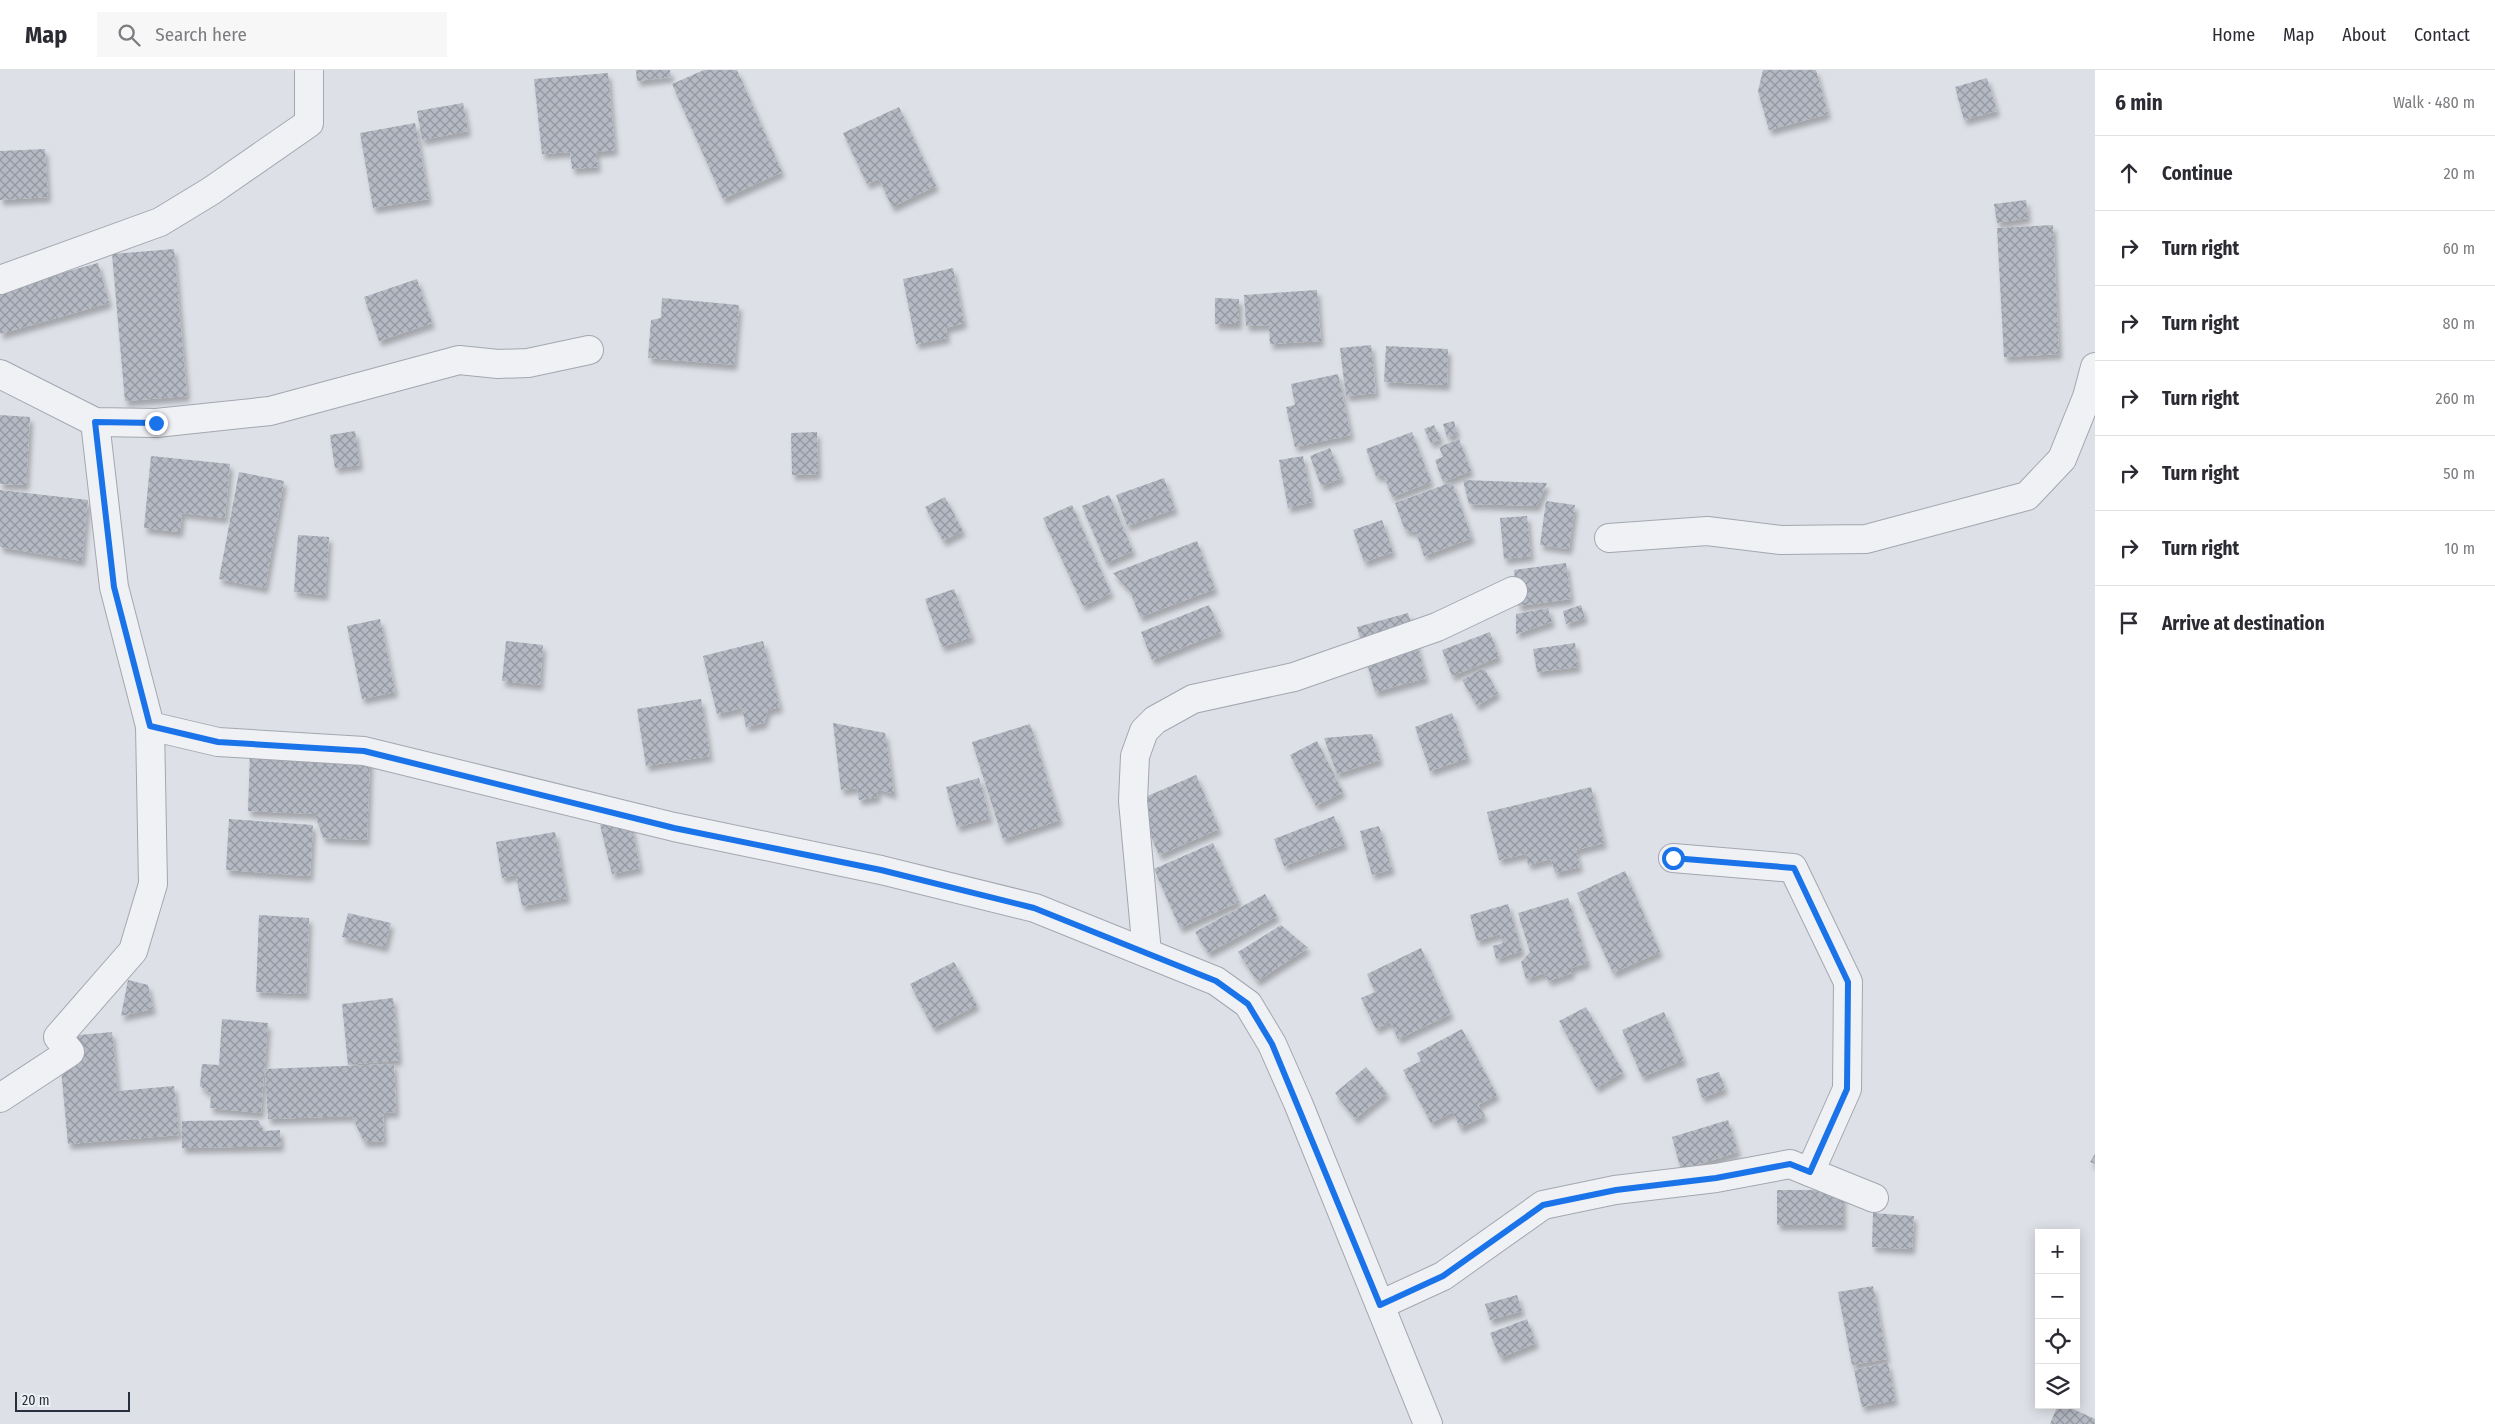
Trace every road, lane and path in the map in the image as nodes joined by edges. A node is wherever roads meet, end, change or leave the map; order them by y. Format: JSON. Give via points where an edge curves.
{"nodes":[{"id":1,"x":309,"y":70,"type":"edge"},
{"id":2,"x":0,"y":280,"type":"edge"},
{"id":3,"x":589,"y":350,"type":"dead end"},
{"id":4,"x":2095,"y":367,"type":"edge"},
{"id":5,"x":0,"y":374,"type":"edge"},
{"id":6,"x":95,"y":422,"type":"junction"},
{"id":7,"x":1609,"y":538,"type":"dead end"},
{"id":8,"x":1514,"y":591,"type":"dead end"},
{"id":9,"x":150,"y":726,"type":"junction"},
{"id":10,"x":1673,"y":858,"type":"dead end"},
{"id":11,"x":1147,"y":953,"type":"junction"},
{"id":12,"x":0,"y":1098,"type":"edge"},
{"id":13,"x":1810,"y":1172,"type":"junction"},
{"id":14,"x":1874,"y":1198,"type":"dead end"},
{"id":15,"x":1380,"y":1305,"type":"junction"},
{"id":16,"x":1428,"y":1424,"type":"edge"}],
"edges":[{"from":1,"to":2,"type":"street","via":[[309,122],[210,191],[160,222]]},
{"from":3,"to":6,"type":"street","via":[[528,363],[459,360],[270,411],[156,423]]},
{"from":4,"to":7,"type":"street","via":[[2087,397],[2062,459],[2028,496],[1866,539],[1781,540],[1707,532]]},
{"from":5,"to":6,"type":"street"},
{"from":6,"to":9,"type":"street","via":[[114,587]]},
{"from":8,"to":11,"type":"street","via":[[1437,627],[1294,677],[1193,699],[1155,720],[1144,731],[1135,756],[1134,792]]},
{"from":9,"to":11,"type":"street","via":[[218,742],[364,751],[674,828],[881,870],[1034,908]]},
{"from":9,"to":12,"type":"street","via":[[153,884],[133,951],[58,1037],[70,1052]]},
{"from":10,"to":13,"type":"street","via":[[1794,868],[1848,982],[1847,1089]]},
{"from":11,"to":15,"type":"street","via":[[1216,981],[1248,1004],[1272,1044],[1298,1103]]},
{"from":13,"to":14,"type":"street"},
{"from":13,"to":15,"type":"street","via":[[1790,1164],[1716,1178],[1616,1190],[1543,1205],[1443,1276]]},
{"from":15,"to":16,"type":"street"}]}
